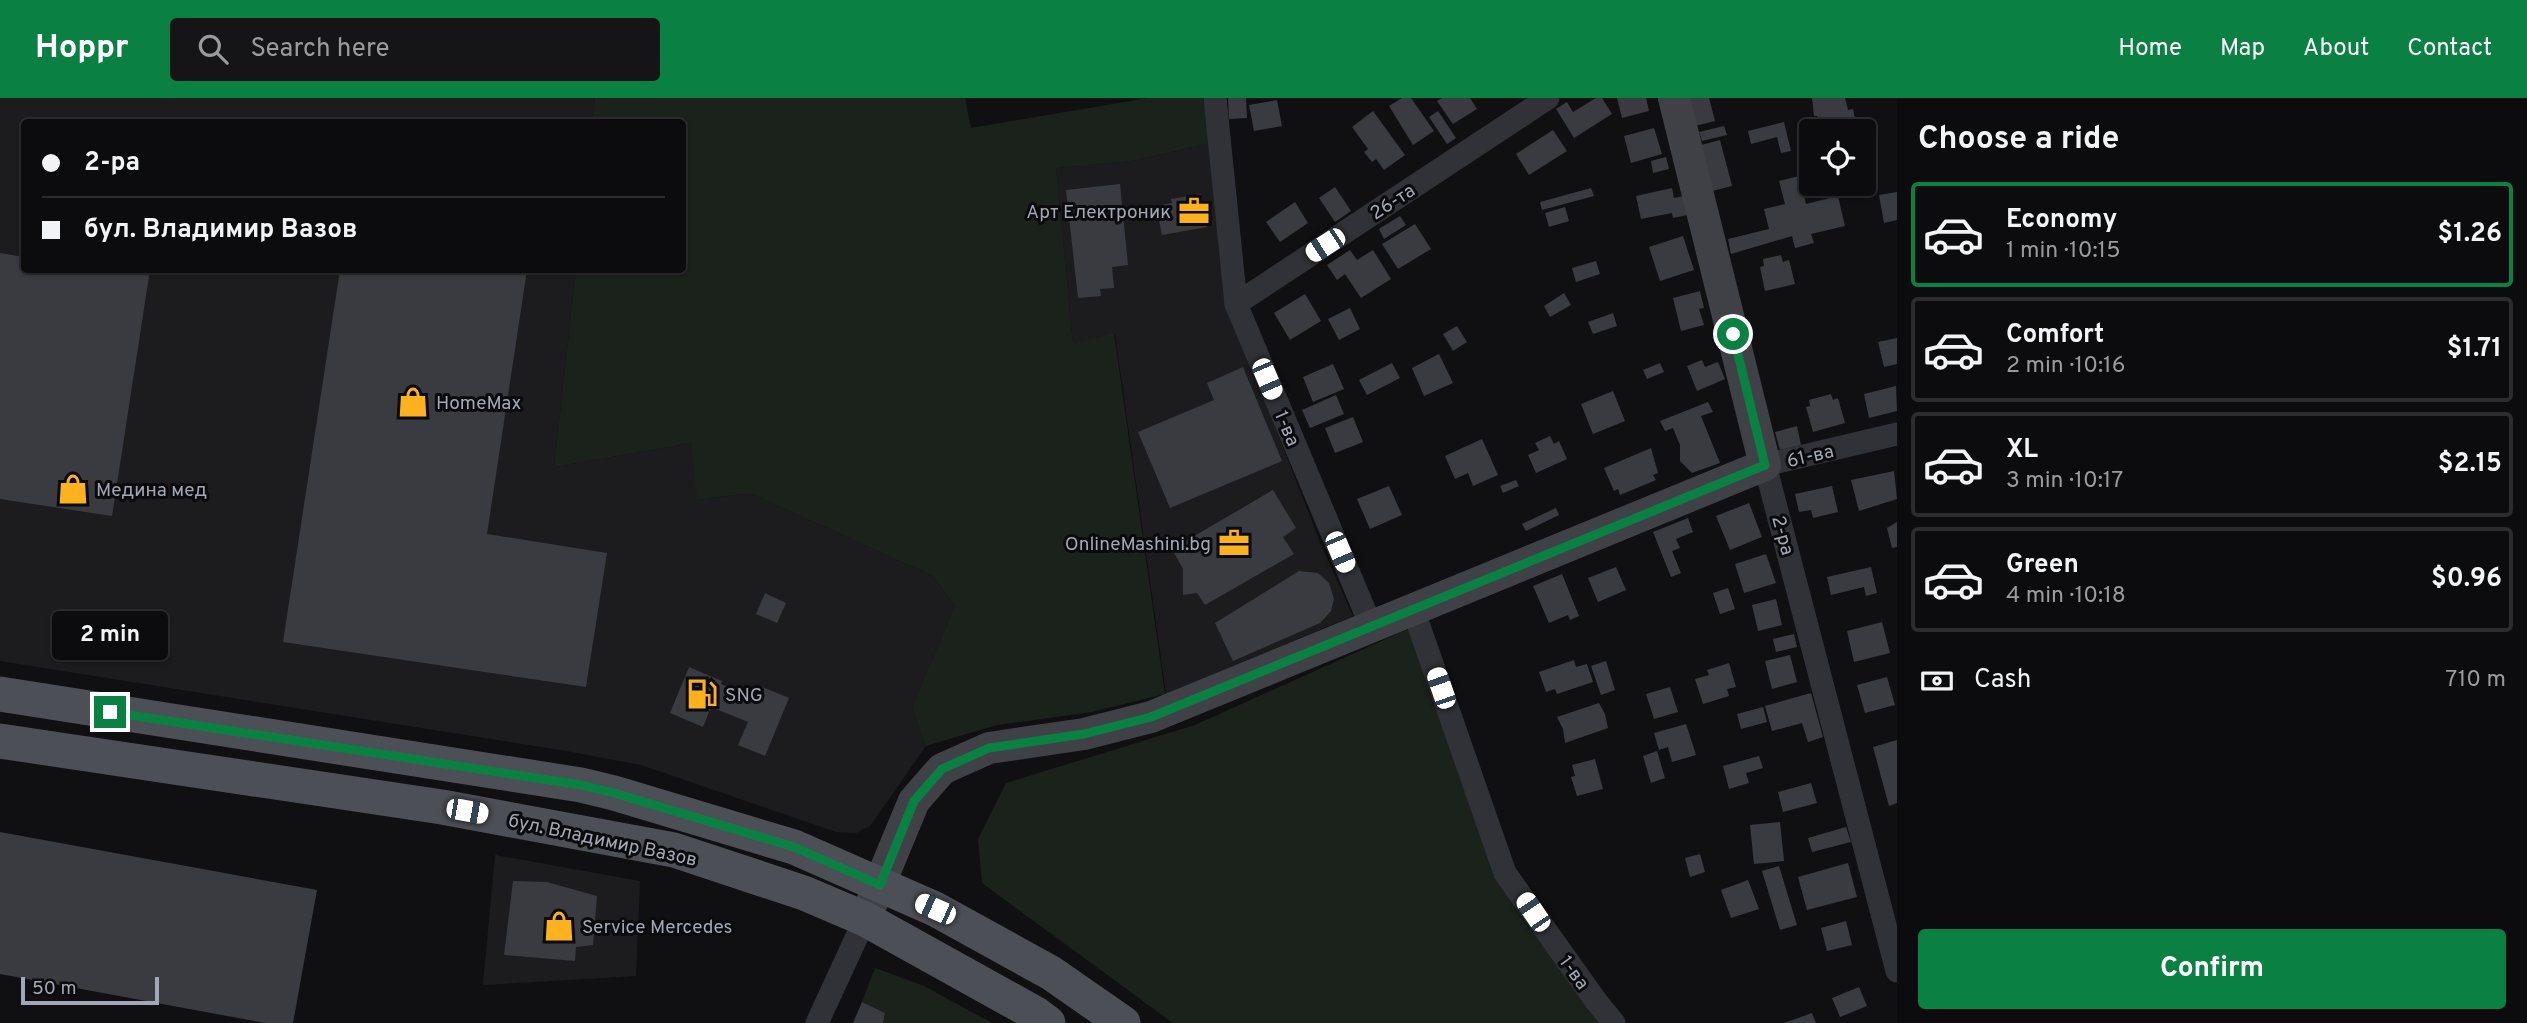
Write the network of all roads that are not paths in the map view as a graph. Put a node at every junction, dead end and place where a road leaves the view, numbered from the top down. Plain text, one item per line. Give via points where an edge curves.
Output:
1 (1214, 98) edge
2 (1548, 98) edge
3 (1674, 98) edge
4 (1236, 304) junction
5 (1897, 434) edge
6 (1765, 465) junction
7 (1413, 609) junction
8 (1371, 626) junction
9 (0, 694) edge
10 (0, 741) edge
11 (880, 885) junction
12 (865, 919) junction
13 (1897, 971) edge
14 (817, 1023) edge
15 (1048, 1023) edge
16 (1123, 1023) edge
17 (1614, 1023) edge

1 - 4 street, 1-ва
2 - 4 street, 26-та
3 - 6 street, 2-ра
4 - 8 street, 1-ва
5 - 6 street, 61-ва
6 - 7 street, 61-ва
6 - 13 street, 2-ра
7 - 8 street, 61-ва
7 - 17 street, 1-ва via 1505,873
8 - 11 street, 61-ва via 1151,717 1084,734 989,748 942,769 914,801
9 - 11 main road, бул. Владимир Вазов via 581,785 794,847
10 - 12 main road, бул. Владимир Вазов via 442,807 629,840 733,868
11 - 12 street, 61-ва
11 - 16 main road, бул. Владимир Вазов via 935,909 1051,973
12 - 14 street
12 - 15 main road, бул. Владимир Вазов

